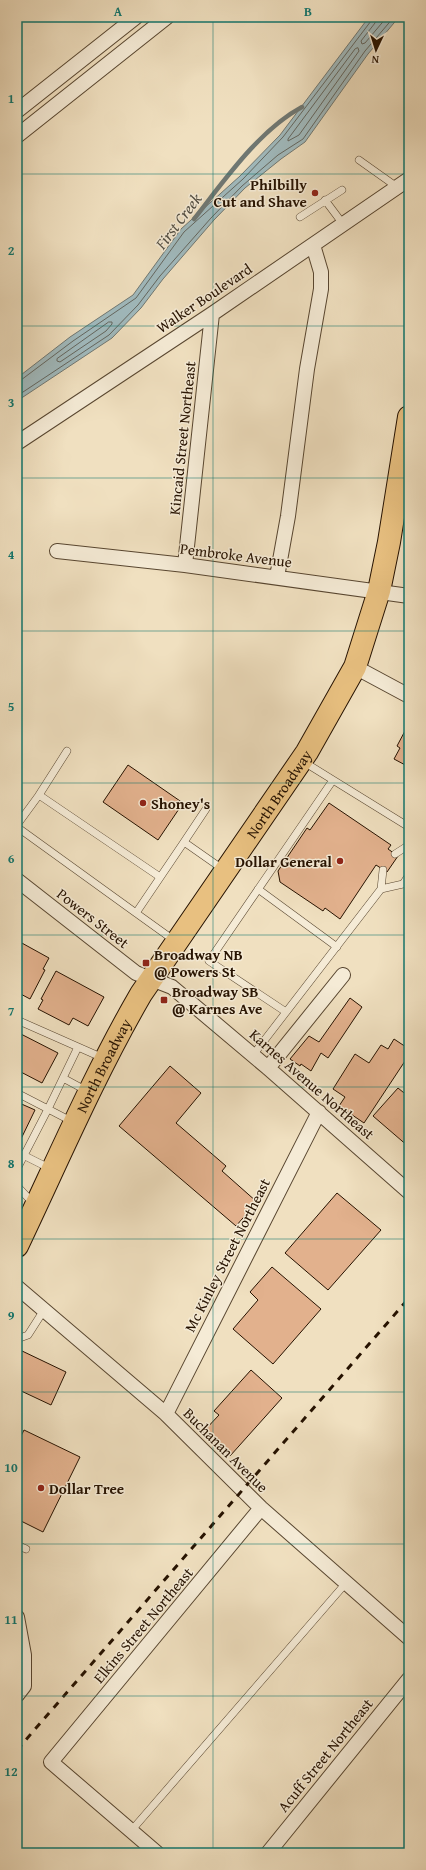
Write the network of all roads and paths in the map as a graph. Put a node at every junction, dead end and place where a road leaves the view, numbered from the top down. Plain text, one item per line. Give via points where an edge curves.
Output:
1 (136, 17) edge
2 (167, 17) edge
3 (17, 111) edge
4 (17, 136) edge
5 (359, 160) dead end
6 (409, 179) edge
7 (397, 187) junction
8 (342, 190) dead end
9 (325, 200) junction
10 (300, 217) dead end
11 (343, 224) junction
12 (313, 245) junction
13 (212, 314) junction
14 (409, 417) edge
15 (17, 443) edge
16 (57, 550) dead end
17 (185, 565) junction
18 (277, 577) junction
19 (379, 591) junction
20 (409, 596) edge
21 (355, 666) junction
22 (409, 696) edge
23 (67, 751) dead end
24 (301, 761) junction
25 (333, 780) junction
26 (39, 795) junction
27 (206, 809) dead end
28 (17, 826) edge
29 (409, 827) edge
30 (184, 842) junction
31 (409, 845) edge
32 (395, 854) dead end
33 (383, 870) dead end
34 (225, 871) junction
35 (409, 875) edge
36 (160, 877) junction
37 (17, 880) edge
38 (258, 889) junction
39 (381, 889) junction
40 (136, 913) junction
41 (177, 943) junction
42 (337, 947) junction
43 (343, 975) dead end
44 (152, 978) junction
45 (286, 1012) junction
46 (17, 1020) edge
47 (78, 1047) junction
48 (253, 1055) junction
49 (107, 1060) junction
50 (268, 1068) junction
51 (63, 1078) junction
52 (17, 1093) edge
53 (90, 1093) junction
54 (48, 1109) junction
55 (319, 1112) junction
56 (76, 1123) junction
57 (17, 1152) edge
58 (24, 1156) junction
59 (17, 1169) edge
60 (53, 1170) junction
61 (17, 1186) edge
62 (409, 1192) edge
63 (36, 1206) junction
64 (17, 1246) edge
65 (17, 1287) edge
66 (44, 1310) junction
67 (17, 1339) edge
68 (166, 1414) junction
69 (261, 1508) junction
70 (17, 1545) edge
71 (26, 1550) dead end
72 (346, 1583) junction
73 (17, 1617) edge
74 (409, 1638) edge
75 (409, 1679) edge
76 (17, 1695) edge
77 (132, 1831) junction
78 (157, 1853) edge
79 (268, 1853) edge

1 - 3 street
2 - 4 street
5 - 7 lane
6 - 7 street, Walker Boulevard
7 - 11 street, Walker Boulevard
8 - 9 lane
9 - 10 lane
9 - 11 lane
11 - 12 street, Walker Boulevard
12 - 13 street, Walker Boulevard
12 - 18 street via 321,272 321,289
13 - 15 street, Walker Boulevard
13 - 17 street, Kincaid Street Northeast
14 - 19 main road, North Broadway via 390,542
16 - 17 street, Pembroke Avenue
17 - 18 street, Pembroke Avenue
18 - 19 street, Pembroke Avenue
19 - 20 street, Pembroke Avenue
19 - 21 main road, North Broadway
21 - 22 street
21 - 24 main road, North Broadway
23 - 26 lane
24 - 25 lane
24 - 34 main road, North Broadway
25 - 29 lane
25 - 38 lane
26 - 28 lane
26 - 36 lane
27 - 30 lane
28 - 40 lane
30 - 34 lane
30 - 36 lane
31 - 32 lane
33 - 39 lane
34 - 41 main road, North Broadway
35 - 39 lane via 403,884
36 - 40 lane
37 - 44 street, Powers Street via 136,973
38 - 42 lane
38 - 45 lane via 210,961
39 - 42 lane
40 - 41 lane
41 - 44 main road, North Broadway
42 - 45 lane
43 - 50 street
44 - 48 street, Karnes Avenue Northeast via 172,987
44 - 49 main road, North Broadway
45 - 48 lane
46 - 47 lane
47 - 49 lane
47 - 51 lane
48 - 50 street, Karnes Avenue Northeast
49 - 53 main road, North Broadway
50 - 55 street, Karnes Avenue Northeast
51 - 53 lane
51 - 54 lane
52 - 54 lane
53 - 56 main road, North Broadway
54 - 56 lane
54 - 58 lane
55 - 62 street, Karnes Avenue Northeast
55 - 68 street, Mc Kinley Street Northeast
56 - 60 main road, North Broadway
57 - 58 lane
58 - 59 lane
58 - 60 lane
60 - 63 main road, North Broadway
61 - 63 lane
63 - 64 main road, North Broadway
65 - 66 street, Buchanan Avenue
66 - 67 lane via 28,1335
66 - 68 street, Buchanan Avenue
68 - 69 street, Buchanan Avenue
69 - 72 street, Buchanan Avenue
69 - 77 street, Elkins Street Northeast via 51,1762
70 - 71 lane
72 - 74 street, Buchanan Avenue
72 - 77 lane
73 - 76 street via 24,1655 24,1686
75 - 79 street, Acuff Street Northeast
77 - 78 street

